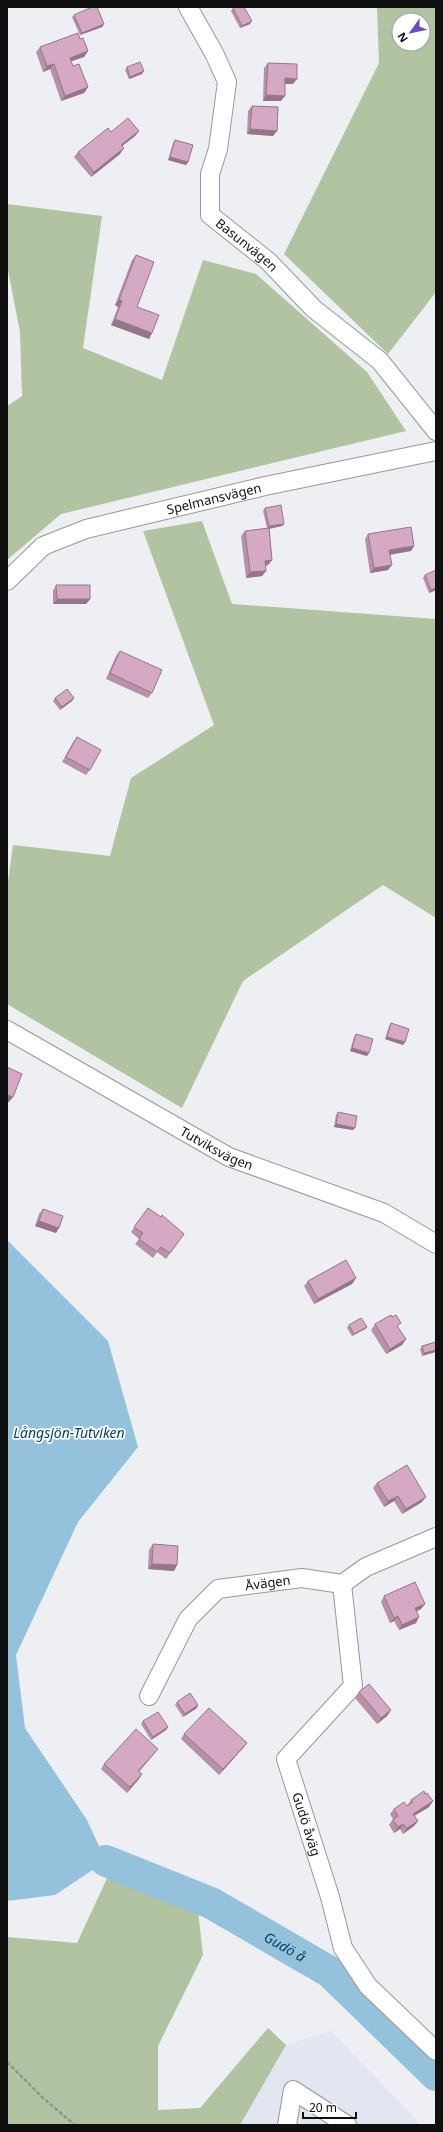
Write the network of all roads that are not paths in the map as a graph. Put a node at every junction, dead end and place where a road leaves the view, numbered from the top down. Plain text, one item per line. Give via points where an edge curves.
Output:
1 (188, 7) edge
2 (436, 431) edge
3 (436, 450) edge
4 (7, 581) edge
5 (7, 1030) edge
6 (436, 1244) edge
7 (436, 1537) edge
8 (342, 1584) junction
9 (149, 1696) dead end
10 (436, 2051) edge
11 (287, 2125) edge
12 (347, 2125) edge

1 - 2 street, Basunvägen via 227,82 218,149 210,174 210,215 268,261 314,309 380,361
3 - 4 street, Spelmansvägen via 265,486 86,529 43,546
5 - 6 street, Tutviksvägen via 228,1157 384,1213
7 - 8 street via 366,1567
8 - 9 street, Åvägen via 302,1578 218,1588 188,1619
8 - 10 street, Gudö åväg via 353,1686 286,1759 330,1897 343,1948 368,1986
11 - 12 street via 293,2090

